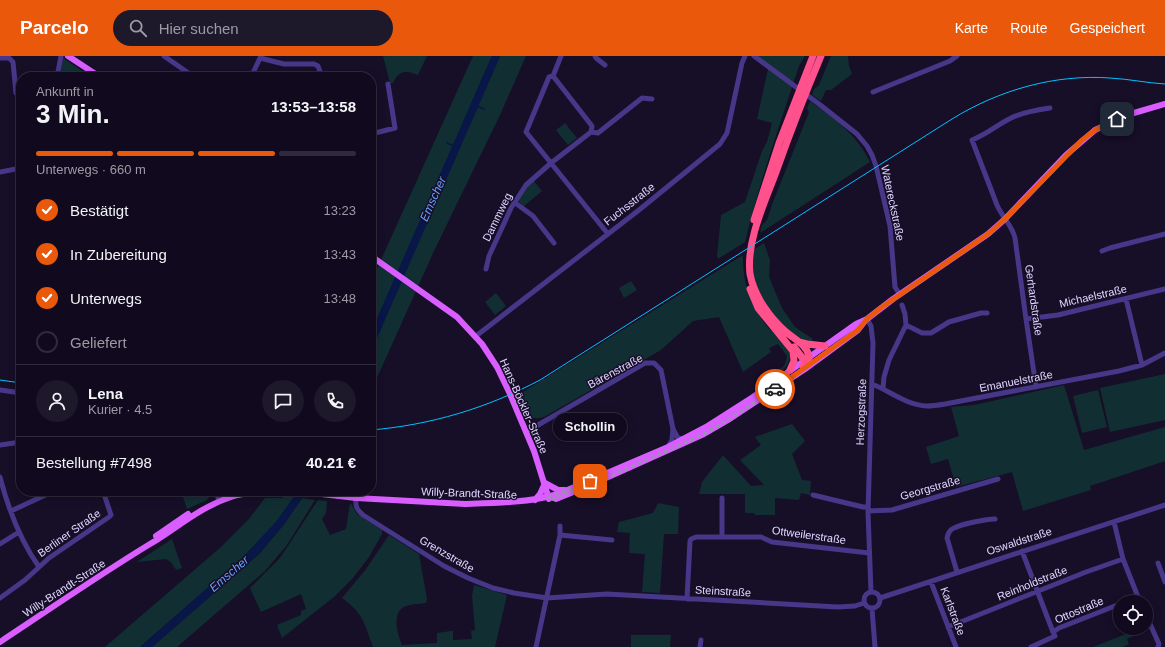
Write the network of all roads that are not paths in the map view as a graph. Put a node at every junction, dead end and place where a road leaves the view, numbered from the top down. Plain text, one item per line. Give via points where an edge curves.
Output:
1 (61, 56) edge
2 (68, 56) edge
3 (164, 56) edge
4 (561, 56) edge
5 (595, 56) edge
6 (745, 56) edge
7 (754, 56) edge
8 (813, 56) edge
9 (821, 56) edge
10 (957, 56) edge
11 (261, 57) edge
12 (0, 58) edge
13 (605, 65) dead end
14 (58, 72) edge
15 (92, 72) edge
16 (187, 72) edge
17 (254, 72) edge
18 (320, 72) edge
19 (553, 76) junction
20 (388, 84) dead end
21 (805, 84) junction
22 (873, 92) dead end
23 (16, 93) dead end
24 (652, 99) dead end
25 (1165, 104) edge
26 (1050, 108) dead end
27 (591, 132) junction
28 (376, 133) edge
29 (551, 163) junction
30 (16, 169) edge
31 (0, 172) edge
32 (514, 202) junction
33 (1005, 219) junction
34 (608, 234) junction
35 (1165, 234) edge
36 (554, 243) dead end
37 (1102, 251) dead end
38 (748, 256) junction
39 (376, 259) edge
40 (486, 269) dead end
41 (1165, 289) edge
42 (751, 292) junction
43 (900, 295) junction
44 (1126, 299) junction
45 (902, 305) dead end
46 (987, 313) dead end
47 (867, 319) junction
48 (1026, 319) junction
49 (906, 325) junction
50 (476, 336) junction
51 (798, 342) junction
52 (825, 346) junction
53 (1165, 353) edge
54 (807, 362) junction
55 (1142, 365) junction
56 (790, 370) junction
57 (872, 384) junction
58 (1036, 387) junction
59 (883, 388) junction
60 (0, 390) edge
61 (16, 392) edge
62 (673, 428) junction
63 (526, 432) junction
64 (684, 439) junction
65 (16, 443) edge
66 (0, 445) edge
67 (668, 447) junction
68 (0, 477) edge
69 (998, 479) dead end
70 (545, 483) junction
71 (1, 489) edge
72 (567, 490) junction
73 (813, 495) dead end
74 (43, 496) edge
75 (105, 496) edge
76 (339, 496) edge
77 (222, 497) edge
78 (356, 498) junction
79 (722, 498) dead end
80 (549, 499) junction
81 (535, 500) junction
82 (462, 504) junction
83 (1165, 505) edge
84 (868, 509) junction
85 (11, 511) junction
86 (995, 519) dead end
87 (1114, 522) junction
88 (560, 526) dead end
89 (19, 532) junction
90 (560, 535) junction
91 (722, 537) junction
92 (612, 540) dead end
93 (0, 544) edge
94 (1022, 551) junction
95 (869, 553) junction
96 (1123, 559) junction
97 (1158, 564) dead end
98 (39, 567) junction
99 (957, 572) junction
100 (931, 582) junction
101 (1165, 582) edge
102 (1038, 591) junction
103 (871, 592) junction
104 (581, 595) joint
105 (1137, 595) edge
106 (0, 598) edge
107 (547, 598) junction
108 (880, 598) junction
109 (687, 599) junction
110 (864, 603) junction
111 (1113, 607) edge
112 (872, 609) junction
113 (948, 627) junction
114 (1153, 631) edge
115 (1054, 632) junction
116 (701, 640) dead end
117 (0, 642) edge
118 (536, 647) edge
119 (700, 647) edge
120 (876, 647) edge
121 (956, 647) edge
122 (1031, 647) edge
123 (1158, 647) edge

1 - 14 street
2 - 15 main road
3 - 16 street
4 - 19 street
5 - 13 street
6 - 34 street, Fuchsstraße via 727,133 720,144
7 - 43 street, Watereckstraße via 857,134 872,155 890,226 895,287
8 - 21 highway
9 - 21 highway
10 - 22 street
11 - 17 street
11 - 18 street via 284,64 314,64
12 - 23 street via 9,58 13,62
19 - 27 street via 592,126
19 - 29 street via 549,77 526,132
20 - 28 street via 395,128
21 - 38 highway via 752,236
24 - 27 street, Dammweg via 642,98 598,133
25 - 33 main road via 1127,115 1095,130 1066,155
26 - 33 street, Gerhardstraße via 1019,114 972,140
27 - 29 street, Dammweg
29 - 32 street, Dammweg via 526,184
29 - 34 street
30 - 31 street
32 - 36 street via 533,216
32 - 40 street, Dammweg
33 - 43 main road via 988,234
33 - 48 street, Gerhardstraße via 1013,229 1015,238
34 - 50 street, Fuchsstraße
35 - 37 street
38 - 42 highway via 746,275
38 - 51 highway via 752,283 761,301 778,324
39 - 50 main road, Hans-Böckler-Straße via 457,317
41 - 44 street, Michaelstraße
42 - 54 highway via 761,308
42 - 56 highway via 758,308 793,351 794,361
43 - 47 main road
44 - 48 street, Michaelstraße via 1058,315
44 - 55 street
45 - 49 street
46 - 49 street via 949,322 931,333 922,333
47 - 52 main road
47 - 54 main road via 858,330
47 - 57 street, Herzogstraße via 871,326 873,343
48 - 58 street, Gerhardstraße
49 - 59 street via 889,360
50 - 63 main road, Hans-Böckler-Straße via 497,367
51 - 52 highway
51 - 54 highway via 804,347
52 - 54 main road
53 - 55 street, Emanuelstraße
54 - 56 main road, Willy-Brandt-Straße
54 - 80 main road, Willy-Brandt-Straße via 737,411 732,418 704,434 586,487
55 - 58 street, Emanuelstraße
56 - 64 main road, Willy-Brandt-Straße via 716,422
57 - 59 street, Emanuelstraße
57 - 84 street, Herzogstraße
58 - 59 street, Emanuelstraße via 927,406 907,401
60 - 61 street
62 - 63 street, Bärenstraße via 661,370 654,363 645,363
62 - 64 street via 678,438
62 - 67 street, Bärenstraße via 672,440
63 - 70 main road, Hans-Böckler-Straße
64 - 67 main road, Willy-Brandt-Straße
65 - 66 street
67 - 72 main road, Willy-Brandt-Straße
68 - 71 street
69 - 84 street, Georgstraße via 892,510
70 - 72 main road via 558,490
70 - 80 main road, Hans-Böckler-Straße
70 - 81 main road
71 - 85 street
72 - 80 main road, Willy-Brandt-Straße
73 - 84 street
74 - 85 street
75 - 98 street, Berliner Straße via 111,515
76 - 78 main road, Willy-Brandt-Straße
77 - 117 main road, Willy-Brandt-Straße
78 - 82 main road, Willy-Brandt-Straße
78 - 107 street, Grenzstraße via 356,507 363,515 444,566 492,588
79 - 91 street
80 - 81 main road, Willy-Brandt-Straße
80 - 82 main road, Willy-Brandt-Straße via 517,506
81 - 82 main road, Willy-Brandt-Straße
83 - 87 street, Oswaldstraße
84 - 95 street, Herzogstraße
85 - 89 street
86 - 99 street via 953,528 949,533 947,538
87 - 94 street, Oswaldstraße
87 - 96 street
88 - 90 street
89 - 93 street
89 - 98 street
90 - 92 street
90 - 107 street
91 - 95 street, Ottweilerstraße via 761,537 772,542
91 - 109 street, Ottweilerstraße via 691,539
94 - 99 street, Oswaldstraße
94 - 102 street
95 - 103 street, Herzogstraße
96 - 102 street, Reinholdstraße
96 - 105 street
97 - 101 street
98 - 106 street, Berliner Straße
99 - 100 street, Oswaldstraße
100 - 108 street, Oswaldstraße
100 - 113 street, Karlstraße
102 - 113 street, Reinholdstraße
102 - 115 street
103 - 108 street
103 - 110 street via 864,596
104 - 107 street, Grenzstraße
104 - 109 street, Steinstraße
107 - 118 street
108 - 112 street via 879,605
109 - 110 street, Steinstraße via 838,607
110 - 112 street
111 - 115 street, Ottostraße
112 - 120 street
113 - 121 street, Karlstraße
114 - 123 street
115 - 122 street, Ottostraße via 1055,636
116 - 119 street

